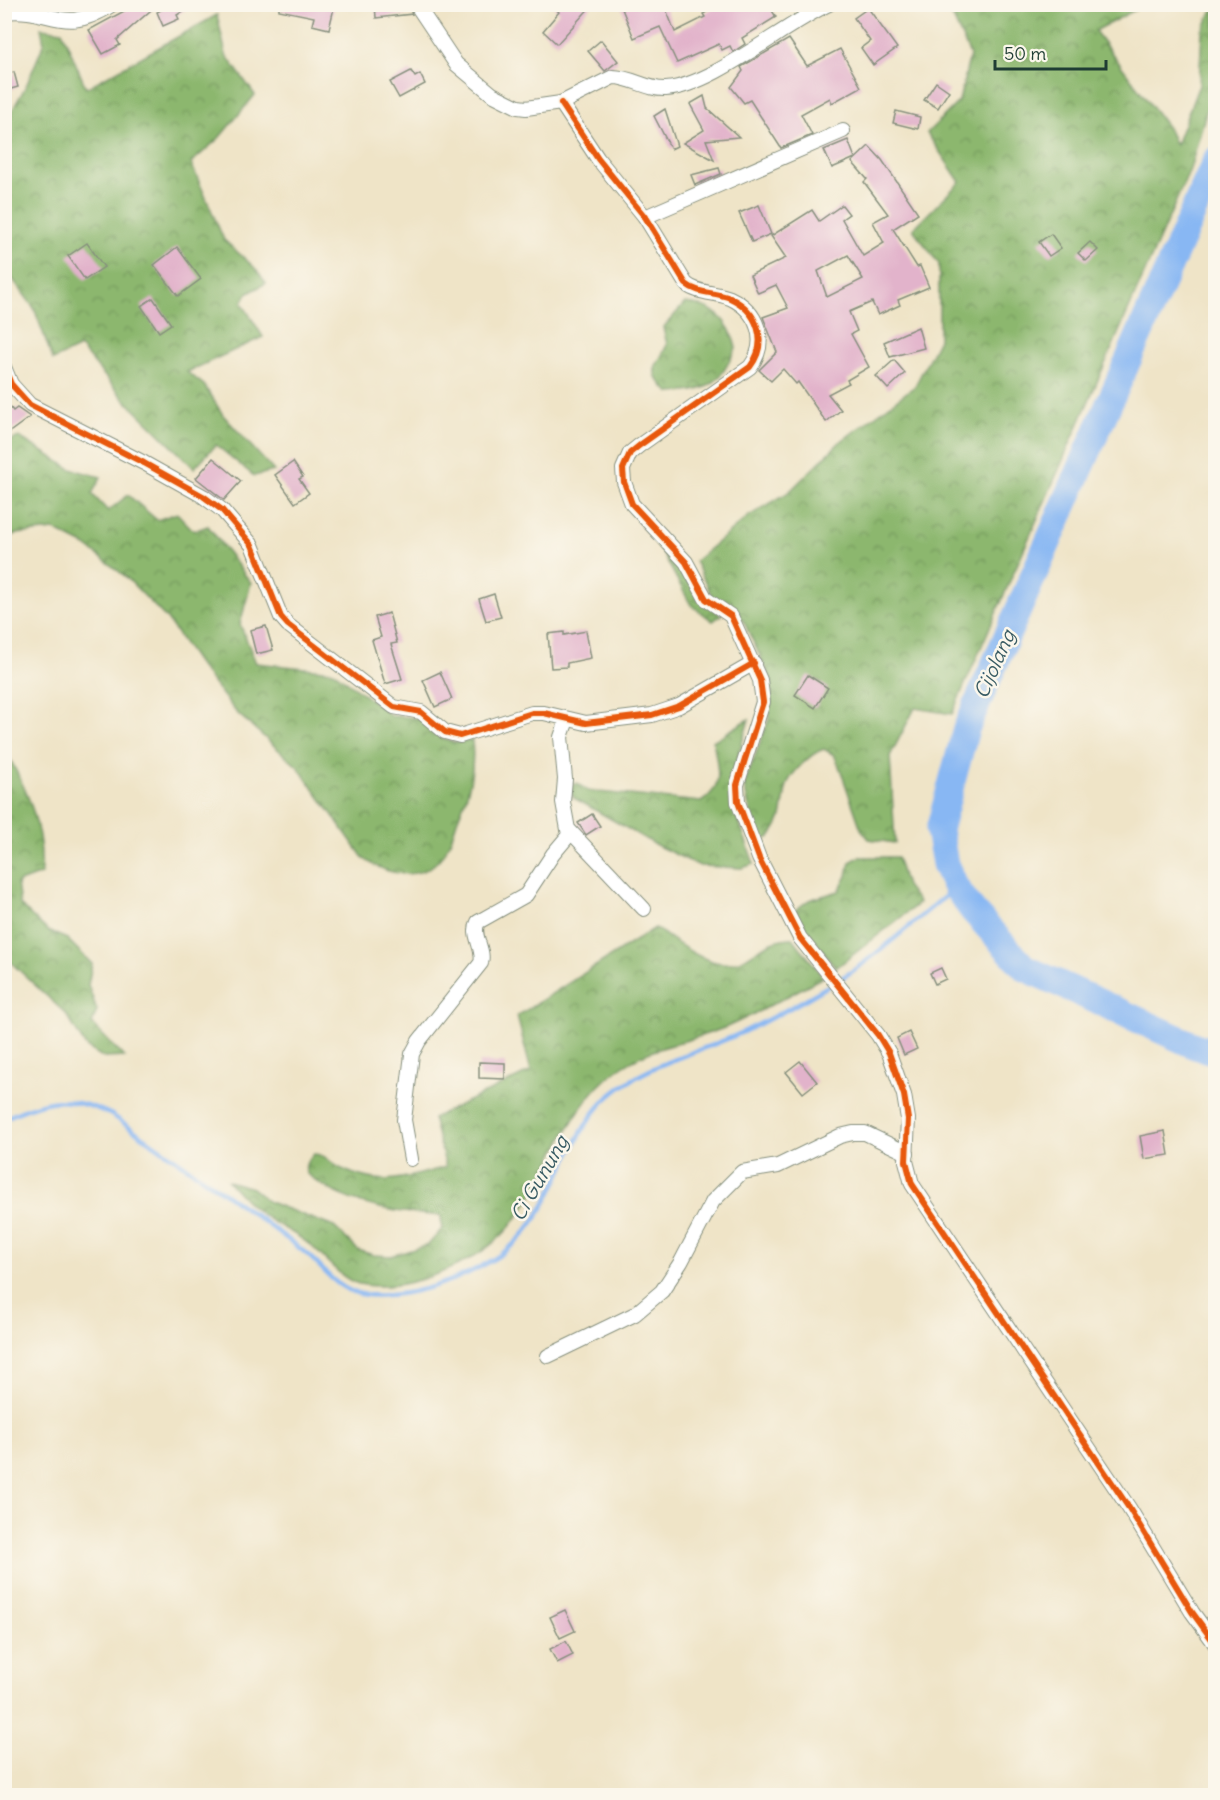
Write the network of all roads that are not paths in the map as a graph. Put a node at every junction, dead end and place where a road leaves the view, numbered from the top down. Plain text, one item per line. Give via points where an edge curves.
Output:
1 (113, 4) edge
2 (416, 4) edge
3 (829, 4) edge
4 (804, 10) edge
5 (4, 12) edge
6 (561, 103) junction
7 (843, 131) dead end
8 (645, 217) junction
9 (4, 367) edge
10 (753, 663) junction
11 (567, 720) junction
12 (570, 831) junction
13 (644, 909) dead end
14 (907, 1153) junction
15 (411, 1159) dead end
16 (548, 1356) dead end
17 (1215, 1644) edge

1 - 5 street via 90,18 70,22 24,11
2 - 6 street via 456,64 492,94 526,108
3 - 4 street
4 - 6 street via 688,86 652,88 613,77
6 - 8 street via 598,159
7 - 8 street
8 - 10 street via 686,284 738,303 762,340 757,358 743,375 640,445 623,469 632,504 686,561 706,600 731,616
9 - 11 street via 11,384 30,405 144,463 222,510 252,544 284,622 394,707 422,712 445,732 460,736 532,713
10 - 11 street via 664,712 586,723
10 - 14 street via 764,697 739,776 738,802 759,858 800,938 878,1035 898,1074 908,1119
11 - 12 street via 561,737 563,802
12 - 13 street
12 - 15 street via 526,895 478,922 475,931 481,963 415,1048 404,1120
14 - 16 street via 865,1133 853,1133 778,1166 742,1172 713,1200 662,1291 626,1319
14 - 17 street via 912,1184

